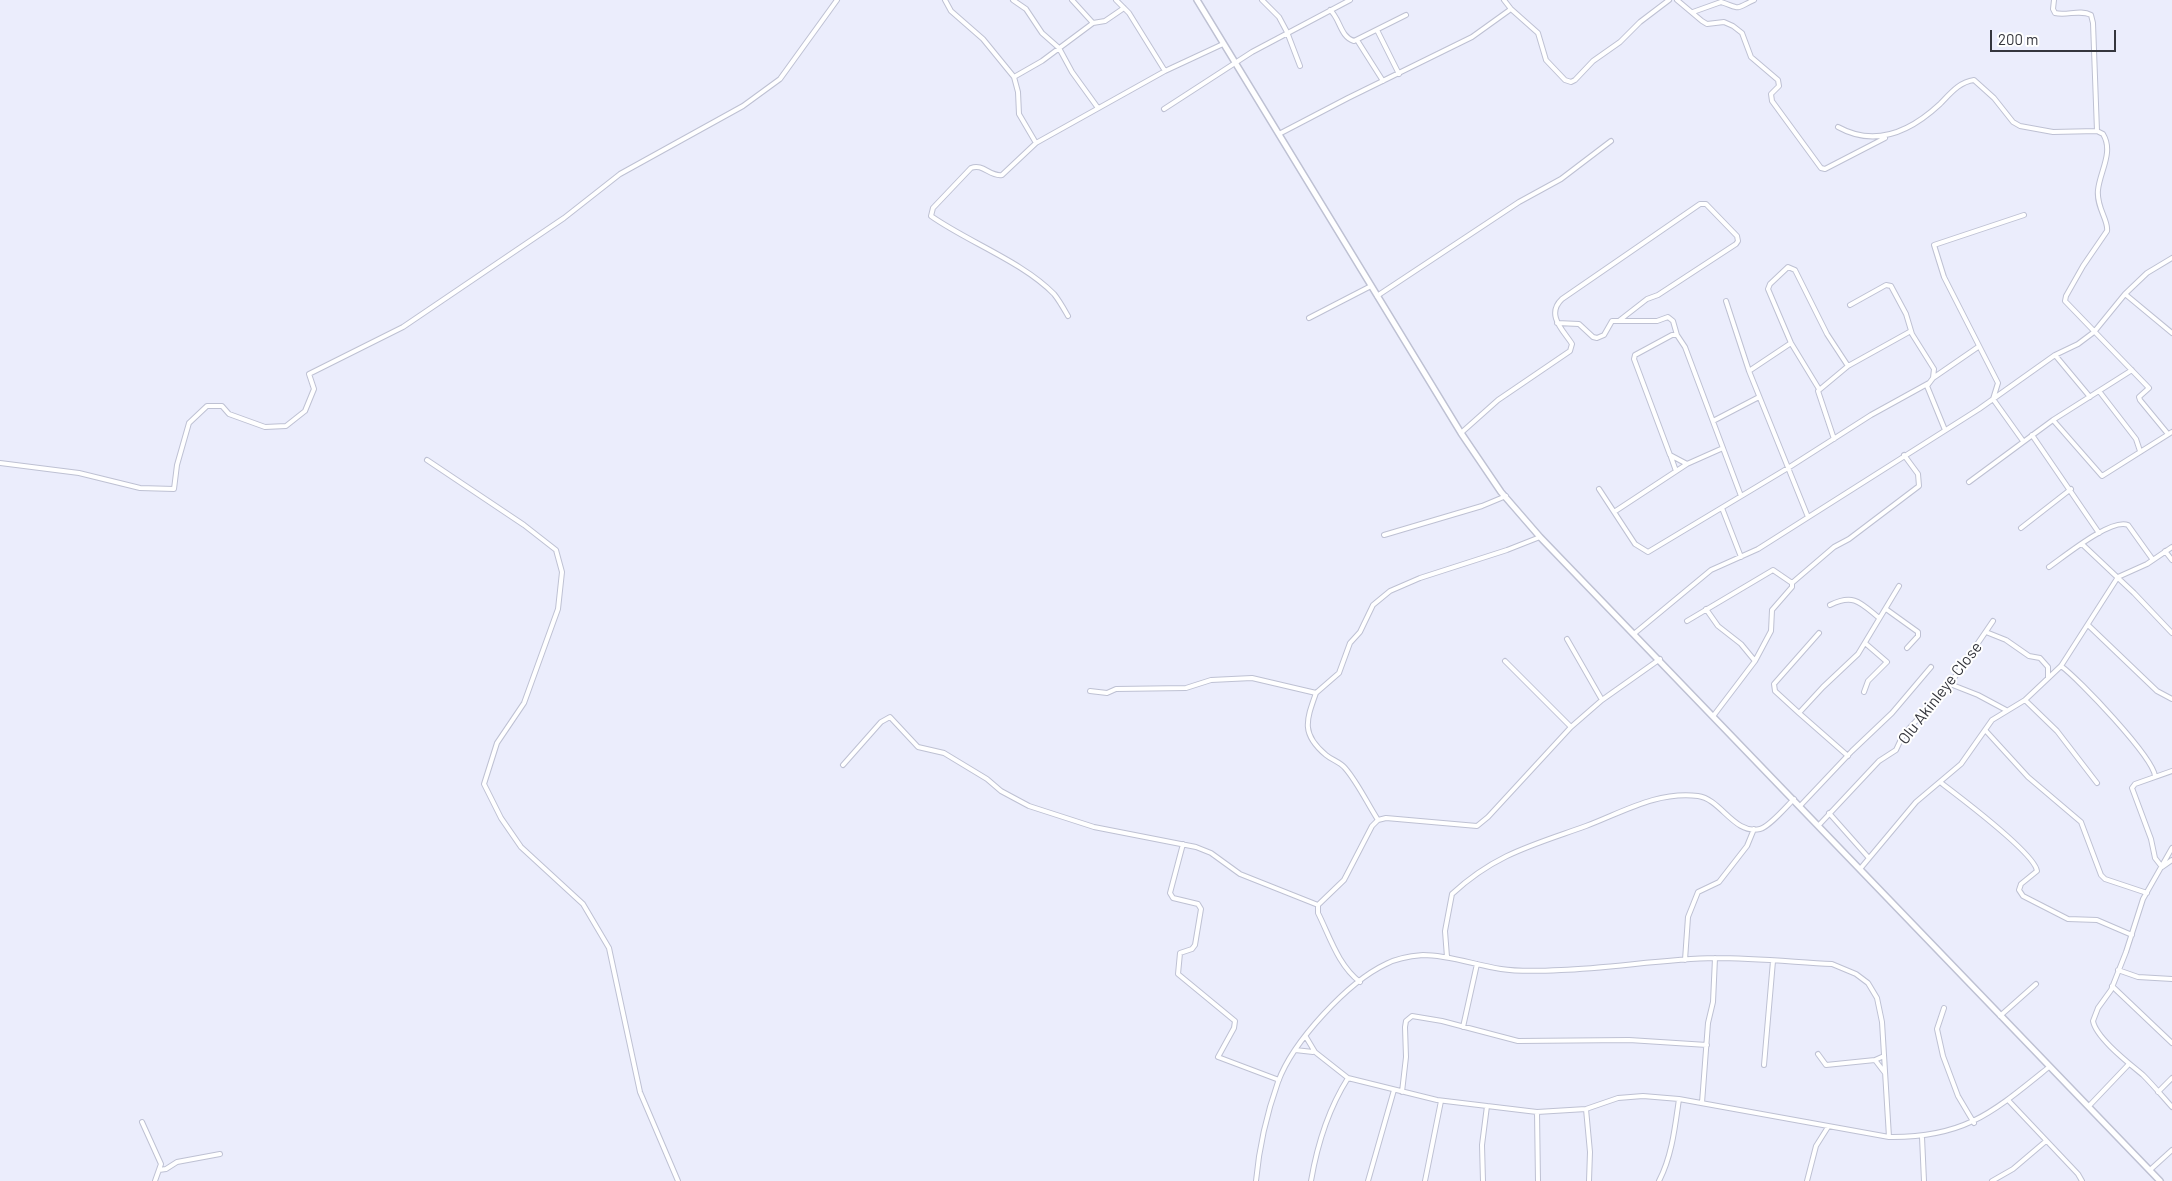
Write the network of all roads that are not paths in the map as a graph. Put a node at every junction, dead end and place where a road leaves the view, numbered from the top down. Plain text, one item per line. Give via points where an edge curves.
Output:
1 (836, 0) edge
2 (945, 0) edge
3 (1013, 0) edge
4 (1072, 0) edge
5 (1116, 0) edge
6 (1197, 0) edge
7 (1262, 0) edge
8 (1350, 0) edge
9 (1504, 0) edge
10 (1669, 0) edge
11 (1677, 0) edge
12 (1754, 0) edge
13 (2054, 0) edge
14 (1124, 8) junction
15 (1511, 9) junction
16 (1330, 10) junction
17 (1693, 12) junction
18 (1406, 16) dead end
19 (1093, 23) junction
20 (1377, 30) junction
21 (1287, 32) junction
22 (1357, 40) junction
23 (1223, 44) junction
24 (1060, 48) junction
25 (1236, 64) junction
26 (1300, 66) dead end
27 (1165, 71) junction
28 (1399, 74) junction
29 (1014, 77) junction
30 (1383, 81) junction
31 (1098, 108) junction
32 (1164, 110) dead end
33 (1838, 127) dead end
34 (2097, 131) junction
35 (1279, 134) junction
36 (1886, 137) junction
37 (1611, 140) dead end
38 (1036, 143) junction
39 (2024, 215) dead end
40 (2172, 258) edge
41 (1371, 286) junction
42 (2125, 294) junction
43 (1377, 296) junction
44 (1726, 301) dead end
45 (1850, 305) dead end
46 (1068, 316) dead end
47 (1309, 318) dead end
48 (1620, 320) junction
49 (1558, 323) junction
50 (1911, 330) junction
51 (2094, 332) junction
52 (2172, 333) edge
53 (1677, 335) junction
54 (1791, 343) junction
55 (1978, 347) junction
56 (2055, 355) junction
57 (1848, 366) junction
58 (2132, 370) junction
59 (1749, 371) junction
60 (1933, 378) junction
61 (1929, 383) junction
62 (1819, 389) junction
63 (2098, 391) junction
64 (1759, 397) junction
65 (2090, 397) junction
66 (1993, 399) junction
67 (2054, 420) junction
68 (1713, 421) junction
69 (1945, 430) junction
70 (1461, 433) junction
71 (2170, 433) edge
72 (2032, 435) junction
73 (1834, 439) junction
74 (2023, 441) junction
75 (1724, 448) junction
76 (2140, 451) junction
77 (1670, 455) junction
78 (1904, 455) junction
79 (427, 460) dead end
80 (0, 463) edge
81 (1687, 464) junction
82 (1788, 468) junction
83 (1676, 471) junction
84 (1969, 482) dead end
85 (1599, 489) dead end
86 (2071, 489) junction
87 (1506, 496) junction
88 (1741, 496) junction
89 (1722, 508) junction
90 (1614, 512) junction
91 (1808, 516) junction
92 (2021, 528) dead end
93 (2099, 533) junction
94 (1384, 535) dead end
95 (1540, 537) junction
96 (2082, 544) junction
97 (2172, 547) edge
98 (2165, 552) junction
99 (1741, 557) junction
100 (2153, 560) junction
101 (2172, 560) edge
102 (2049, 567) dead end
103 (2118, 577) junction
104 (1792, 583) junction
105 (1899, 586) dead end
106 (1830, 605) dead end
107 (1706, 609) junction
108 (1886, 609) junction
109 (1879, 618) junction
110 (1687, 621) dead end
111 (1993, 621) dead end
112 (2088, 625) junction
113 (1986, 632) junction
114 (1635, 633) junction
115 (1819, 633) dead end
116 (2172, 633) edge
117 (1567, 639) dead end
118 (1865, 643) junction
119 (1908, 648) dead end
120 (1660, 659) junction
121 (1505, 661) dead end
122 (1755, 661) junction
123 (2061, 666) junction
124 (1931, 667) dead end
125 (2048, 678) junction
126 (1950, 684) junction
127 (1090, 691) dead end
128 (1864, 692) dead end
129 (1316, 693) junction
130 (2172, 699) edge
131 (1602, 700) junction
132 (2025, 700) junction
133 (2006, 710) junction
134 (1799, 713) junction
135 (1714, 715) junction
136 (1571, 728) junction
137 (1986, 731) junction
138 (1848, 756) junction
139 (843, 765) dead end
140 (2172, 771) edge
141 (2155, 776) junction
142 (1940, 782) junction
143 (2097, 784) dead end
144 (1794, 799) junction
145 (1800, 806) junction
146 (1829, 813) junction
147 (1378, 820) junction
148 (1820, 825) junction
149 (1754, 830) junction
150 (1183, 844) junction
151 (2172, 848) edge
152 (1868, 857) junction
153 (2172, 860) edge
154 (2162, 867) junction
155 (1860, 869) junction
156 (2147, 893) junction
157 (1318, 905) junction
158 (2132, 935) junction
159 (1447, 957) junction
160 (1715, 958) junction
161 (1685, 960) junction
162 (1773, 961) junction
163 (1477, 964) junction
164 (2118, 970) junction
165 (2172, 979) edge
166 (1360, 982) junction
167 (2036, 984) dead end
168 (2112, 986) junction
169 (1944, 1008) dead end
170 (2000, 1016) junction
171 (1463, 1028) junction
172 (1306, 1037) junction
173 (2172, 1043) edge
174 (1707, 1045) junction
175 (1296, 1050) junction
176 (1315, 1052) junction
177 (1818, 1054) dead end
178 (1884, 1056) junction
179 (1875, 1060) junction
180 (2128, 1064) junction
181 (1764, 1065) dead end
182 (2049, 1067) junction
183 (1885, 1073) junction
184 (1348, 1078) junction
185 (2172, 1078) edge
186 (1279, 1080) junction
187 (1394, 1090) junction
188 (1402, 1092) junction
189 (2158, 1092) junction
190 (1679, 1099) junction
191 (2008, 1100) junction
192 (1442, 1101) junction
193 (1702, 1103) junction
194 (1487, 1106) junction
195 (2089, 1106) junction
196 (2172, 1107) edge
197 (1586, 1109) junction
198 (1537, 1112) junction
199 (142, 1122) dead end
200 (1974, 1123) junction
201 (1828, 1127) junction
202 (1889, 1137) junction
203 (1922, 1137) junction
204 (2046, 1141) junction
205 (2172, 1150) edge
206 (220, 1154) dead end
207 (159, 1170) junction
208 (2150, 1170) junction
209 (155, 1181) edge
210 (678, 1181) edge
211 (1256, 1181) edge
212 (1311, 1181) edge
213 (1368, 1181) edge
214 (1424, 1181) edge
215 (1483, 1181) edge
216 (1538, 1181) edge
217 (1589, 1181) edge
218 (1659, 1181) edge
219 (1807, 1181) edge
220 (1924, 1181) edge
221 (1992, 1181) edge
222 (2082, 1181) edge
223 (2160, 1181) edge

1 - 80 street via 780,79 743,106 620,174 564,218 403,327 309,374 314,390 305,411 286,426 266,427 229,414 222,406 207,406 189,423 174,489 140,488 79,473
2 - 29 street via 951,11 983,39
3 - 24 street via 1026,9 1042,33
4 - 19 street
5 - 14 street
6 - 23 main road
7 - 21 street via 1279,17
8 - 16 street
9 - 15 street
10 - 15 street via 1571,82 1546,60 1538,33
11 - 17 street
12 - 17 street via 1738,8 1721,2
13 - 34 street via 2056,13 2081,12 2090,15 2093,23
14 - 19 street via 1105,22
14 - 27 street
15 - 28 street via 1472,37
16 - 21 street
16 - 22 street via 1349,40
17 - 36 street via 1707,24 1724,22 1742,33 1751,56 1778,80 1779,86 1771,94 1772,101 1821,168 1825,169
18 - 20 street
19 - 24 street
20 - 22 street
20 - 28 street
21 - 25 street
21 - 26 street
22 - 30 street
23 - 25 main road
23 - 27 street
24 - 29 street
24 - 31 street via 1072,72
25 - 32 street
25 - 35 main road
27 - 31 street
28 - 30 street
29 - 38 street via 1019,114
30 - 35 street
31 - 38 street
33 - 36 street via 1847,132
34 - 36 street via 2053,132 2020,126 1974,80 1960,84 1920,122
34 - 51 street via 2103,134 2108,147 2098,201 2108,232 2066,296 2066,301
35 - 41 main road
37 - 43 street via 1561,179 1519,202
38 - 46 street via 1002,175 980,167 971,168 933,208 931,216 1012,262 1054,294
39 - 55 street via 1934,245 1944,277
40 - 42 street
41 - 43 main road
41 - 47 street
42 - 51 street
42 - 52 street
43 - 70 main road
44 - 59 street
45 - 50 street via 1889,285
48 - 49 street via 1612,321 1604,335 1598,338 1579,324
48 - 49 street via 1647,299 1667,290 1736,244 1737,236 1706,204 1700,204 1562,299 1556,307
48 - 53 street via 1639,322 1670,318
49 - 70 street via 1572,344 1568,354 1498,400
50 - 57 street
50 - 60 street via 1932,365
51 - 56 street
51 - 58 street
53 - 68 street
53 - 77 street via 1634,357
54 - 57 street via 1768,289 1788,267 1795,270 1827,334
54 - 59 street
54 - 62 street
55 - 60 street
55 - 66 street via 1998,383
56 - 65 street
56 - 66 street
57 - 62 street
58 - 63 street
58 - 71 street via 2150,388 2139,397 2140,400
59 - 64 street
60 - 61 street
61 - 69 street via 1927,386
61 - 73 street
62 - 73 street via 1817,394
63 - 65 street
63 - 76 street via 2136,439
64 - 68 street
64 - 82 street
65 - 67 street
66 - 69 street
66 - 74 street
67 - 72 street
67 - 76 street via 2102,476
68 - 75 street
69 - 78 street
70 - 87 main road
71 - 76 street
72 - 74 street
72 - 86 street
73 - 82 street
74 - 84 street
75 - 81 street
75 - 88 street
77 - 81 street
77 - 83 street
78 - 91 street
78 - 104 street via 1918,474 1920,481 1915,490 1834,547
79 - 210 street via 556,550 562,572 558,609 524,703 497,743 484,784 501,818 521,847 583,904 609,948 640,1092
81 - 83 street
82 - 88 street
82 - 91 street
83 - 90 street
85 - 90 street
86 - 92 street
86 - 93 street
87 - 94 street
87 - 95 main road
88 - 89 street
89 - 90 street via 1648,552 1635,544
89 - 99 street
91 - 99 street
93 - 96 street
93 - 100 street via 2120,523 2128,525
95 - 114 main road
95 - 129 street via 1390,591 1373,605 1360,632 1350,643 1339,673
96 - 102 street
96 - 103 street
97 - 98 street
98 - 100 street
98 - 101 street
99 - 114 street via 1710,570
100 - 103 street
103 - 112 street
103 - 116 street
104 - 107 street via 1774,570
104 - 122 street via 1772,610 1771,631
105 - 108 street
106 - 109 street via 1851,599 1861,602
107 - 110 street
107 - 122 street via 1718,626 1741,644
108 - 109 street
108 - 119 street via 1918,632
109 - 118 street
111 - 113 street, Olu Akinleye Close
112 - 123 street
112 - 130 street via 2157,691
113 - 125 street via 2006,640 2029,656 2040,658 2048,666
113 - 126 street, Olu Akinleye Close
114 - 120 main road
115 - 134 street via 1774,684 1775,691
117 - 131 street
118 - 128 street via 1886,662 1868,681
118 - 134 street
120 - 131 street
120 - 135 main road
121 - 136 street
122 - 135 street
123 - 125 street
123 - 141 street via 2139,748
124 - 138 street via 1892,713
125 - 132 street
126 - 133 street
126 - 146 street, Olu Akinleye Close via 1903,735 1896,750 1879,761
127 - 129 street via 1107,693 1116,688 1186,688 1212,680 1252,678
129 - 147 street via 1306,719 1308,731 1314,743 1345,768
131 - 136 street
132 - 133 street
132 - 143 street via 2057,731
133 - 137 street via 1992,720
134 - 138 street
135 - 144 main road
136 - 147 street via 1477,826
137 - 142 street via 1961,764
137 - 156 street via 2028,777 2081,822 2100,875
138 - 145 street
139 - 150 street via 880,722 890,717 918,747 944,753 1029,806 1094,827
140 - 141 street
141 - 154 street via 2132,788 2155,858
142 - 152 street via 1916,802
142 - 158 street via 1998,827 2034,863 2036,871 2021,884 2019,890 2023,896 2068,919 2097,920
144 - 145 main road
144 - 149 street via 1766,826
145 - 148 main road
146 - 148 street, Olu Akinleye Close
146 - 152 street
147 - 157 street via 1344,880
148 - 155 main road
149 - 159 street via 1739,824 1704,797 1663,797 1528,845 1491,863 1452,894 1445,931
149 - 161 street via 1719,882 1698,892 1688,917
150 - 157 street via 1211,853 1240,874
150 - 186 street via 1170,894 1173,898 1198,904 1201,909 1195,945 1178,955 1178,974 1235,1021 1218,1057
151 - 154 street
152 - 155 street
153 - 154 street
154 - 156 street
155 - 170 main road
156 - 158 street
157 - 166 street via 1318,912 1338,957 1345,969
158 - 164 street
159 - 163 street
159 - 166 street via 1423,955 1396,960
160 - 161 street
160 - 162 street
160 - 174 street
161 - 163 street via 1560,970 1503,970
162 - 178 street via 1832,964 1849,970 1868,984 1877,998
162 - 181 street
163 - 171 street
164 - 165 street via 2138,977
164 - 168 street
166 - 172 street
167 - 170 street
168 - 173 street
168 - 180 street via 2094,1015 2094,1025
169 - 200 street via 1937,1029 1943,1056 1958,1096
170 - 182 main road
171 - 174 street via 1518,1041 1629,1040
171 - 188 street via 1418,1016 1409,1018 1404,1034 1406,1057
172 - 175 street
172 - 176 street
174 - 193 street
175 - 176 street
175 - 186 street
176 - 184 street
177 - 179 street via 1826,1064
178 - 179 street
178 - 183 street
179 - 183 street
180 - 189 street
180 - 195 street
182 - 191 street
182 - 195 main road
183 - 202 street
184 - 187 street
184 - 212 street via 1326,1125
185 - 189 street
186 - 211 street
187 - 188 street
187 - 213 street
188 - 192 street
189 - 196 street
190 - 193 street
190 - 197 street via 1643,1096 1613,1099
190 - 218 street via 1669,1156
191 - 200 street
191 - 204 street
192 - 194 street
192 - 214 street
193 - 201 street
194 - 198 street
194 - 215 street via 1482,1145
195 - 208 main road
197 - 198 street
197 - 217 street
198 - 216 street
199 - 207 street via 161,1164
200 - 203 street
201 - 202 street
201 - 219 street via 1816,1146
202 - 203 street
203 - 220 street
204 - 221 street via 2013,1169
204 - 222 street
205 - 208 street
206 - 207 street via 177,1162
207 - 209 street
208 - 223 main road

